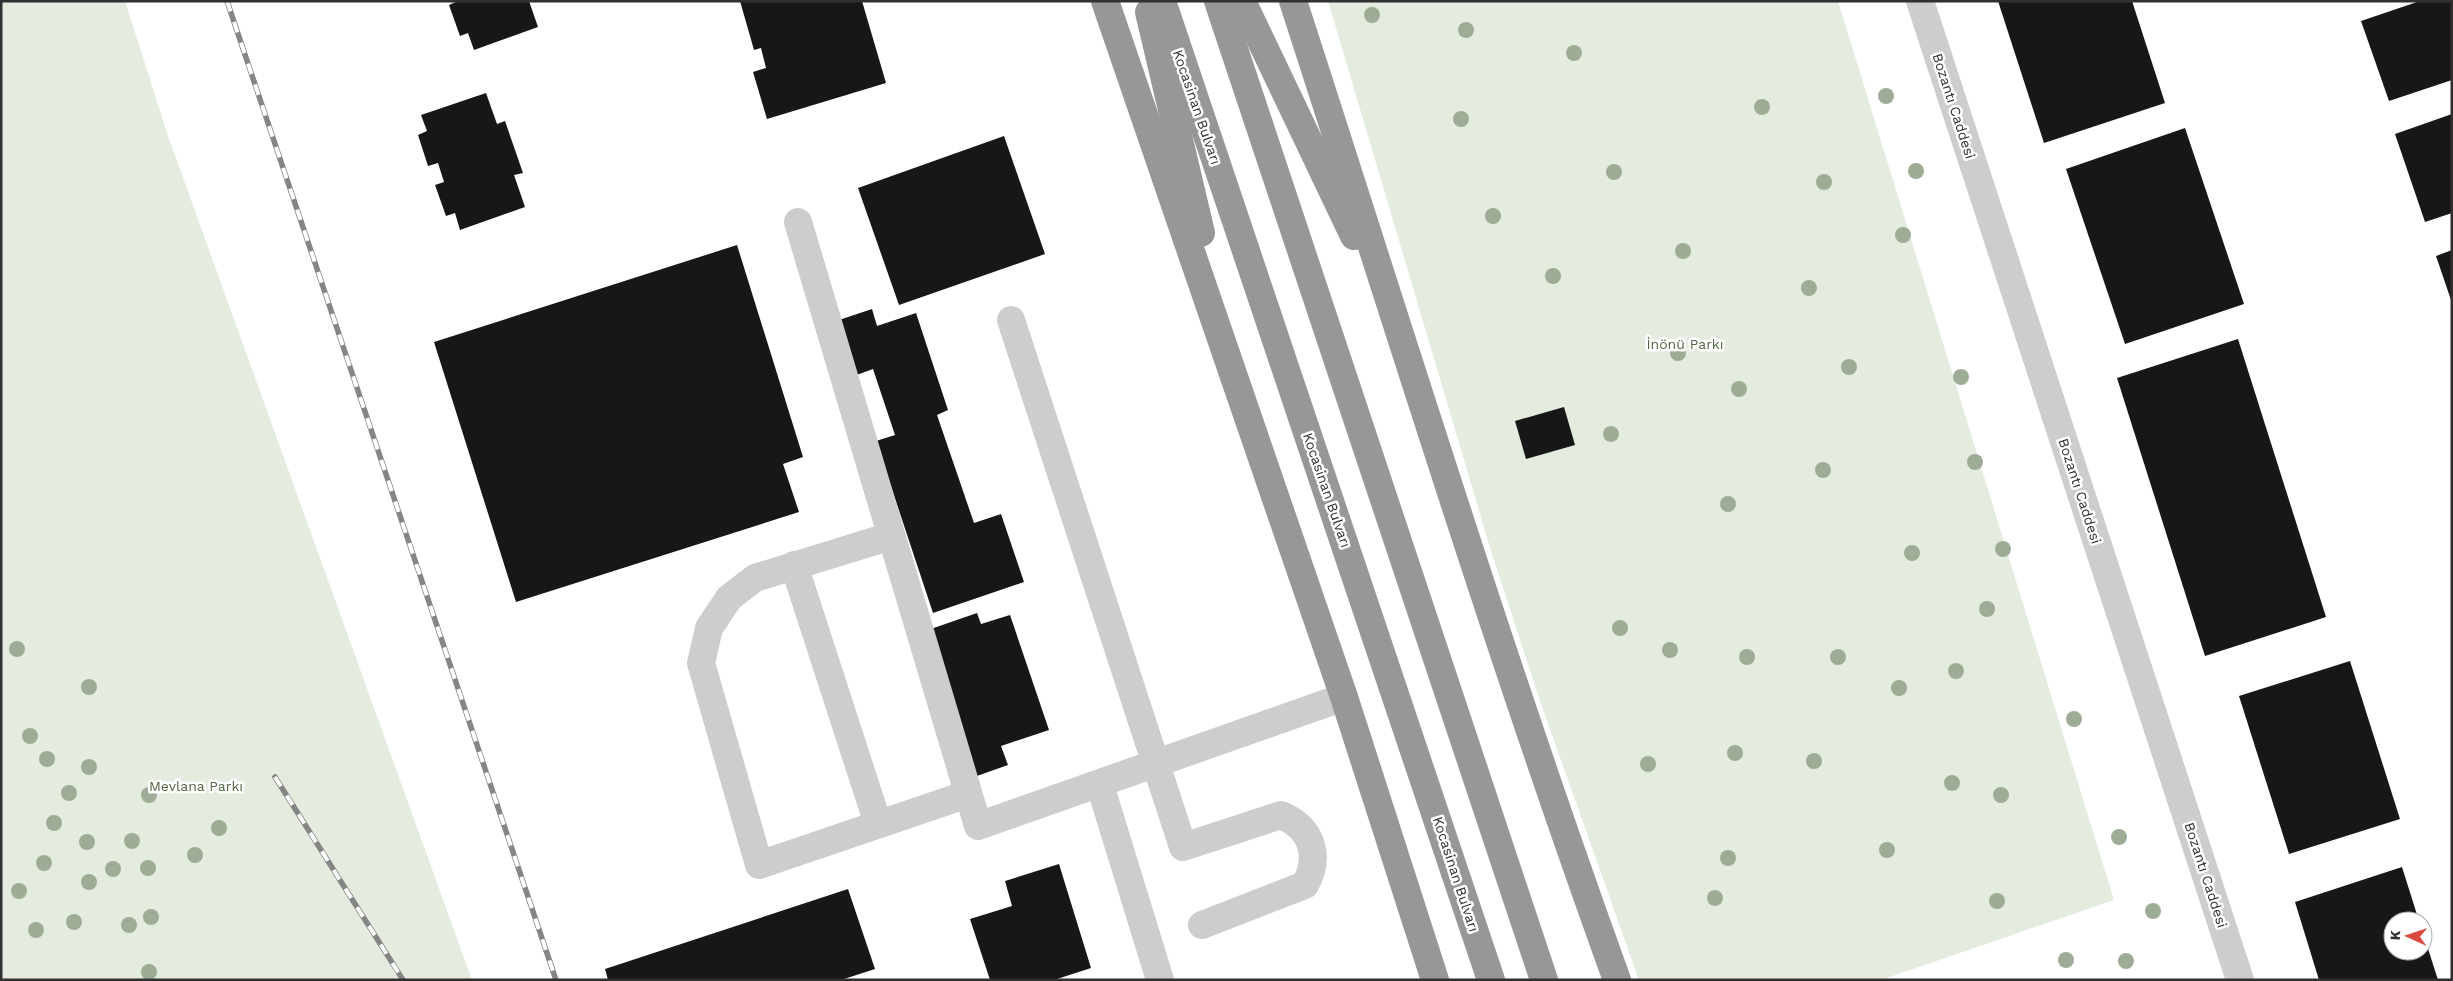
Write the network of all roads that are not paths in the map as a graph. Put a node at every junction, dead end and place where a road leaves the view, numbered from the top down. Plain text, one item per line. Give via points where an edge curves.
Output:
1 (1105, 1) edge
2 (1146, 1) edge
3 (1162, 1) edge
4 (1218, 1) edge
5 (1242, 1) edge
6 (1294, 1) edge
7 (1920, 1) edge
8 (798, 222) dead end
9 (1011, 320) dead end
10 (1401, 335) junction
11 (1238, 388) junction
12 (891, 536) junction
13 (794, 565) junction
14 (1344, 697) junction
15 (1155, 763) junction
16 (1100, 784) junction
17 (968, 794) junction
18 (878, 824) junction
19 (1202, 925) dead end
20 (1160, 980) edge
21 (1434, 980) edge
22 (1491, 980) edge
23 (1544, 980) edge
24 (1617, 980) edge
25 (2240, 980) edge

1 - 11 highway
2 - 11 highway
3 - 22 highway, Kocasinan Bulvarı
4 - 23 highway
5 - 10 highway
6 - 10 highway
7 - 25 street, Bozantı Caddesi
8 - 12 street
9 - 15 street
10 - 24 highway via 1535,745
11 - 14 highway
12 - 13 street
12 - 17 street
13 - 18 street
13 - 18 street via 755,578 730,598 709,628 702,663 759,865
14 - 15 street
14 - 21 highway
15 - 16 street
15 - 19 street via 1183,847 1282,815 1302,827 1313,849 1311,874 1305,885
16 - 17 street via 978,826
16 - 20 street
17 - 18 street

